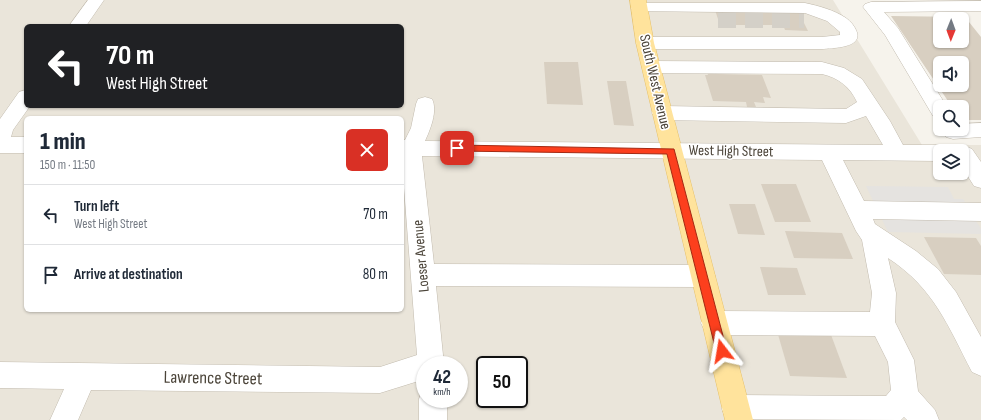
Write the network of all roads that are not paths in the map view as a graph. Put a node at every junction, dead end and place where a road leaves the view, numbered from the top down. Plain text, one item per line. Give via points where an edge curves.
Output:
1 (96, 0) edge
2 (638, 4) edge
3 (981, 6) edge
4 (685, 13) junction
5 (718, 19) tunnel mouth
6 (804, 19) tunnel mouth
7 (835, 19) junction
8 (78, 24) edge
9 (645, 43) junction
10 (694, 43) junction
11 (651, 67) junction
12 (24, 100) edge
13 (933, 100) edge
14 (425, 104) dead end
15 (866, 104) junction
16 (662, 113) junction
17 (981, 130) edge
18 (969, 131) edge
19 (0, 138) edge
20 (0, 145) edge
21 (24, 145) edge
22 (407, 148) edge
23 (671, 151) junction
24 (829, 152) junction
25 (897, 153) junction
26 (933, 153) edge
27 (969, 154) edge
28 (981, 180) edge
29 (857, 210) junction
30 (981, 212) edge
31 (872, 234) junction
32 (423, 275) junction
33 (703, 276) junction
34 (714, 323) junction
35 (882, 324) junction
36 (428, 356) edge
37 (981, 363) edge
38 (416, 369) edge
39 (0, 375) edge
40 (83, 377) junction
41 (898, 403) junction
42 (433, 408) edge
43 (738, 414) edge
44 (64, 420) edge
45 (433, 420) edge
46 (926, 420) edge

1 - 8 street
2 - 4 street
2 - 9 main road, South West Avenue
3 - 13 street via 871,7 892,32
4 - 5 street
4 - 7 street via 805,8 820,11
4 - 10 street
6 - 7 street
7 - 10 street via 848,29 849,38 839,42 822,43
9 - 10 street
9 - 11 main road, South West Avenue
11 - 15 street via 822,68 838,71 858,84
11 - 16 main road, South West Avenue
12 - 19 street
14 - 22 street via 421,128
15 - 16 street via 863,110 846,116
15 - 25 street via 883,126
16 - 23 main road, South West Avenue
17 - 18 street
20 - 21 street
22 - 23 street, West High Street
22 - 32 street, Loeser Avenue
23 - 24 street, West High Street
23 - 33 main road, South West Avenue
24 - 25 street, West High Street
24 - 29 street
25 - 26 street, West High Street
27 - 28 street
29 - 30 street
29 - 31 street via 867,231
31 - 35 street via 884,293
31 - 37 street via 908,258 930,277 947,300
32 - 33 street
32 - 36 street, Loeser Avenue
33 - 34 main road, South West Avenue
34 - 35 street
34 - 43 main road, South West Avenue
35 - 41 street via 901,360 905,395
38 - 40 street, Lawrence Street via 380,380
39 - 40 street, Lawrence Street
40 - 44 street
41 - 43 street
41 - 46 street
42 - 45 street

